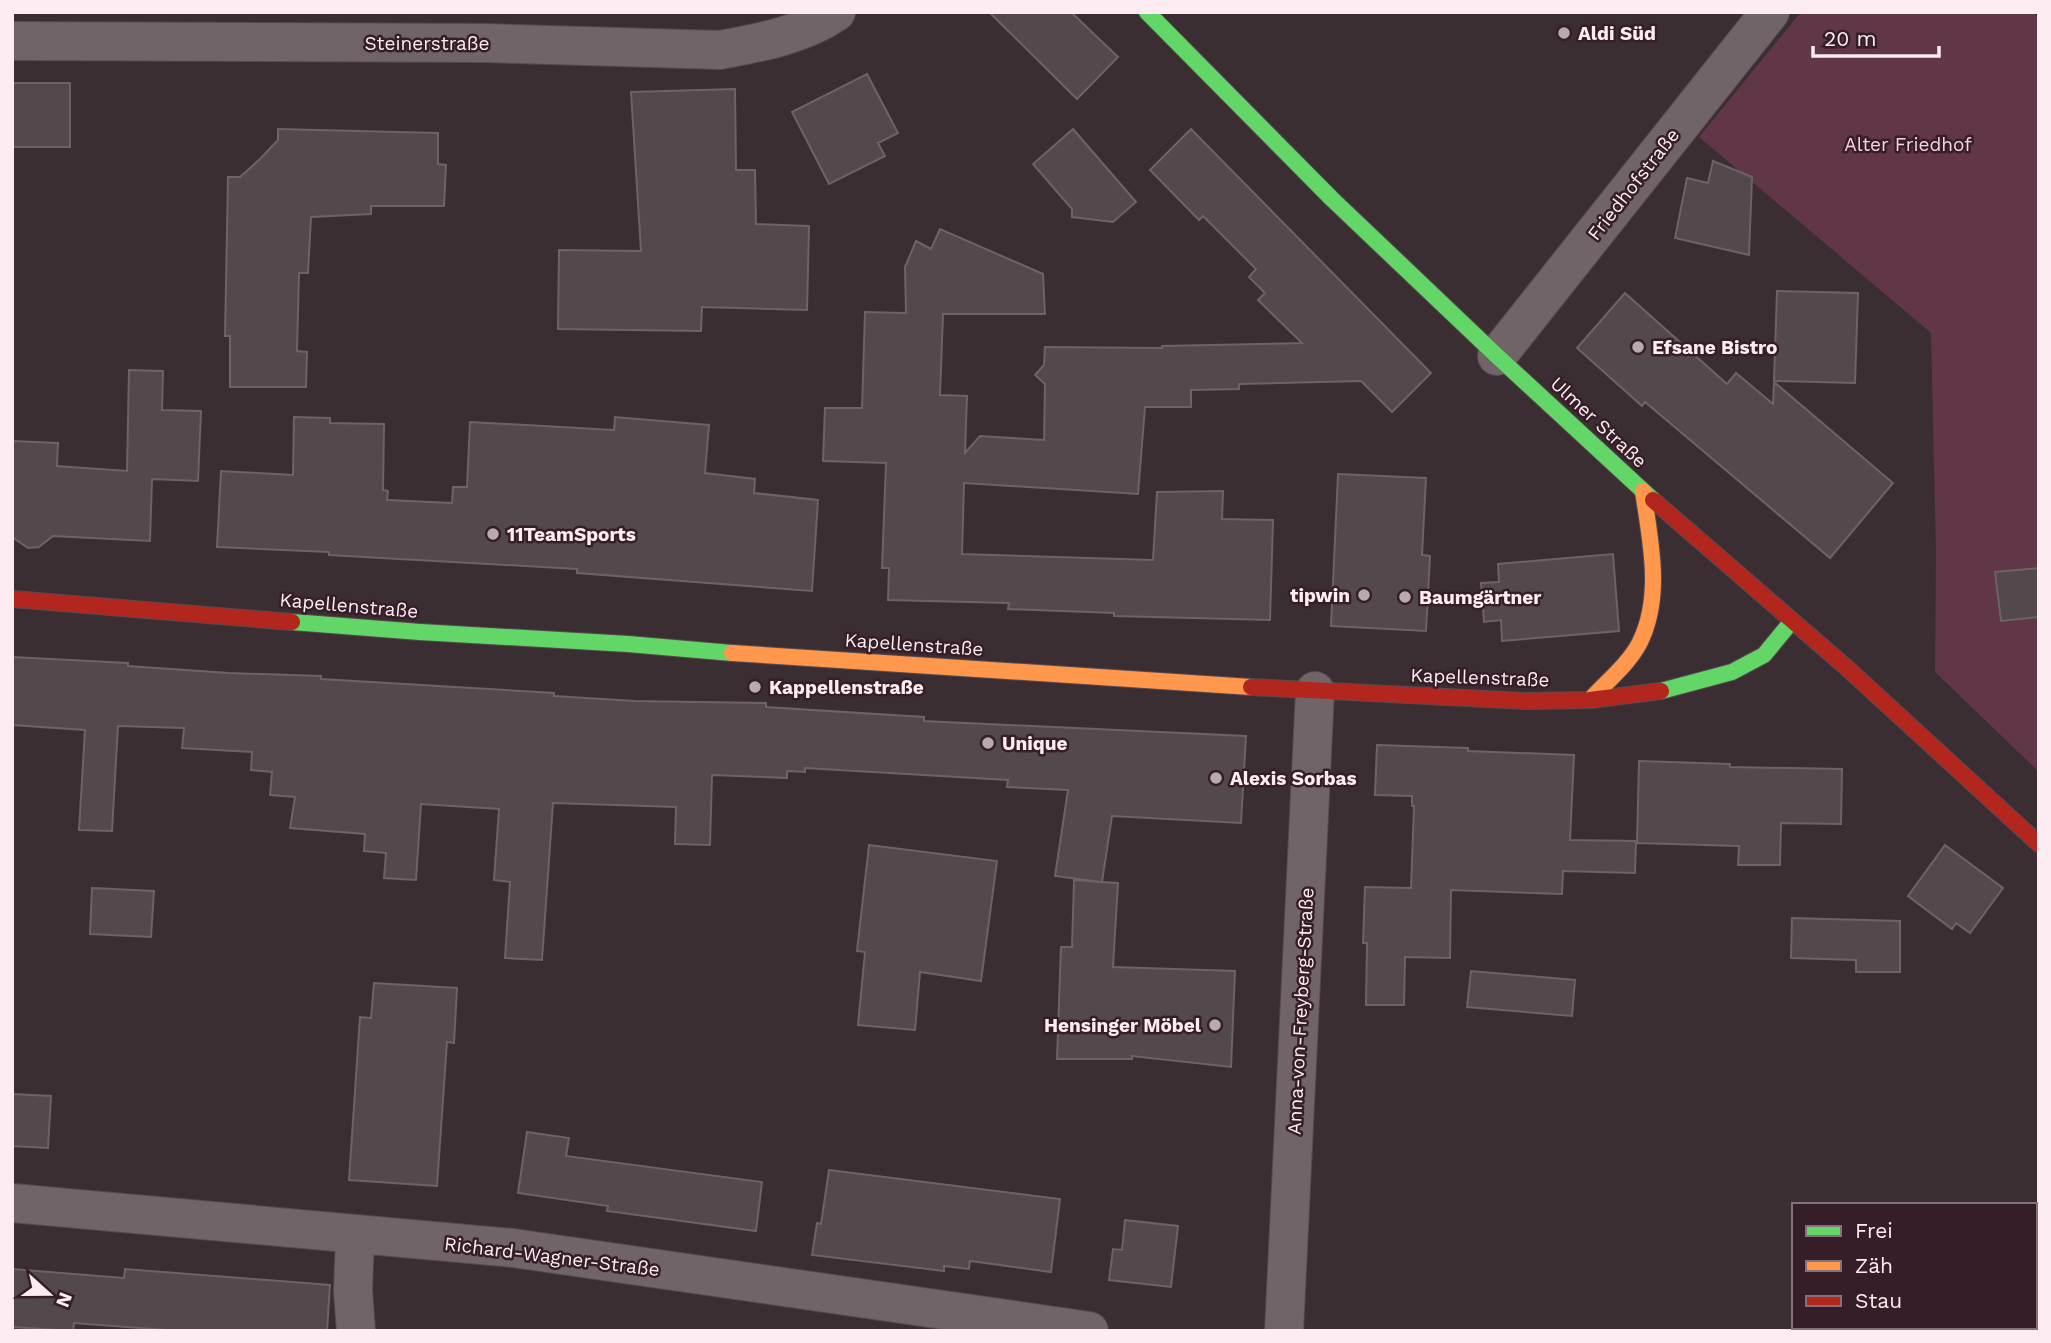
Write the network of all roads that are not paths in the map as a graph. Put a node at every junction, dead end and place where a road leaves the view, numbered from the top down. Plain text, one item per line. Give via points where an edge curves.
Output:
1 (836, 12) edge
2 (1147, 12) edge
3 (1770, 12) edge
4 (12, 41) edge
5 (1497, 356) junction
6 (1643, 491) junction
7 (12, 599) edge
8 (1792, 621) junction
9 (1315, 691) junction
10 (1590, 700) junction
11 (2039, 844) edge
12 (12, 1203) edge
13 (355, 1236) junction
14 (356, 1331) edge
15 (1089, 1331) edge
16 (1284, 1331) edge

1 - 4 street, Steinerstraße via 791,33 720,50 471,43
2 - 5 street, Ulmer Straße via 1332,199
3 - 5 street, Friedhofstraße
5 - 6 street, Ulmer Straße
6 - 8 street, Ulmer Straße
6 - 10 street via 1653,598 1640,643
7 - 9 street, Kapellenstraße via 420,632
8 - 10 street, Kapellenstraße via 1764,654 1732,672 1659,691
8 - 11 street, Ulmer Straße
9 - 10 street, Kapellenstraße
9 - 16 street, Anna-von-Freyberg-Straße
12 - 13 street, Richard-Wagner-Straße
13 - 14 street
13 - 15 street, Richard-Wagner-Straße via 513,1248

